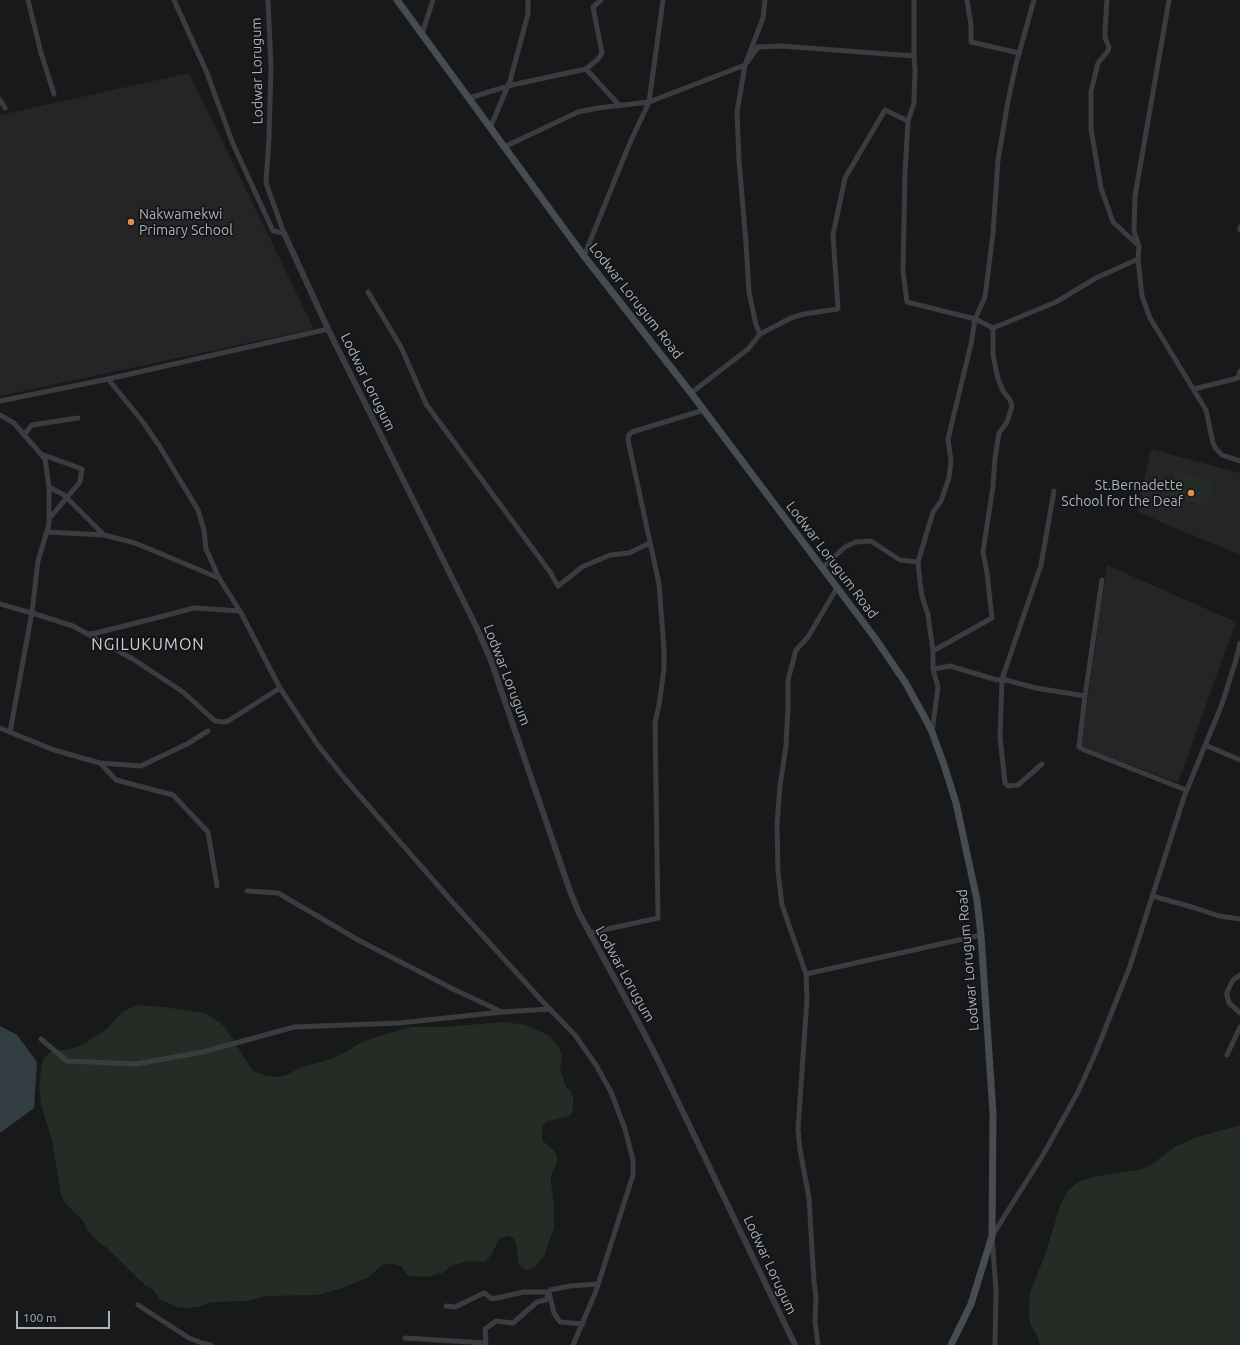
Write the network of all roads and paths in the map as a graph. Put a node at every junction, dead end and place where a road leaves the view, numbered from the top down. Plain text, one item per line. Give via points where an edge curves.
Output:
1 (28, 0) edge
2 (174, 0) edge
3 (268, 0) edge
4 (397, 0) edge
5 (433, 0) edge
6 (528, 0) edge
7 (602, 0) edge
8 (663, 0) edge
9 (765, 0) edge
10 (914, 0) edge
11 (967, 0) edge
12 (1034, 0) edge
13 (1107, 0) edge
14 (1169, 0) edge
15 (422, 34) junction
16 (1019, 53) junction
17 (914, 56) junction
18 (745, 65) junction
19 (586, 68) junction
20 (508, 87) junction
21 (54, 94) dead end
22 (469, 98) junction
23 (0, 100) edge
24 (649, 102) junction
25 (619, 105) junction
26 (5, 108) dead end
27 (908, 121) junction
28 (490, 128) junction
29 (504, 147) junction
30 (1240, 226) edge
31 (1240, 230) edge
32 (284, 233) junction
33 (1139, 246) junction
34 (584, 256) junction
35 (1138, 260) junction
36 (368, 292) dead end
37 (975, 319) junction
38 (993, 328) junction
39 (328, 329) junction
40 (760, 334) junction
41 (1240, 371) edge
42 (108, 379) junction
43 (1194, 389) junction
44 (692, 393) junction
45 (0, 401) edge
46 (704, 410) junction
47 (0, 415) edge
48 (78, 418) dead end
49 (24, 435) junction
50 (40, 454) junction
51 (1240, 461) edge
52 (50, 487) junction
53 (1054, 492) dead end
54 (67, 498) junction
55 (50, 519) junction
56 (47, 532) junction
57 (104, 534) junction
58 (650, 543) junction
59 (918, 562) junction
60 (822, 568) junction
61 (219, 578) junction
62 (1102, 580) dead end
63 (837, 588) junction
64 (0, 604) edge
65 (240, 611) junction
66 (32, 612) junction
67 (87, 634) junction
68 (1240, 643) edge
69 (933, 651) junction
70 (934, 669) junction
71 (1002, 679) junction
72 (280, 688) junction
73 (1085, 696) junction
74 (0, 728) edge
75 (208, 731) dead end
76 (10, 732) junction
77 (932, 732) junction
78 (1206, 745) junction
79 (1240, 760) edge
80 (100, 763) junction
81 (1042, 764) dead end
82 (1186, 790) junction
83 (216, 886) dead end
84 (247, 890) dead end
85 (1152, 896) junction
86 (1240, 919) edge
87 (589, 933) junction
88 (981, 935) junction
89 (806, 974) junction
90 (1240, 975) edge
91 (550, 1008) junction
92 (502, 1012) junction
93 (1240, 1013) edge
94 (1240, 1027) edge
95 (41, 1039) dead end
96 (1227, 1055) dead end
97 (992, 1236) junction
98 (598, 1284) junction
99 (549, 1292) junction
100 (138, 1305) dead end
101 (446, 1306) dead end
102 (583, 1324) junction
103 (405, 1338) dead end
104 (486, 1344) edge
105 (211, 1345) edge
106 (573, 1345) edge
107 (795, 1345) edge
108 (818, 1345) edge
109 (951, 1345) edge
110 (995, 1345) edge

1 - 21 street
2 - 32 street via 207,72 233,144 266,217 273,231
3 - 32 street, Lodwar Lorugum via 271,67 266,183
4 - 15 main road, Lodwar Lorugum Road
5 - 15 street
6 - 20 street via 528,14
7 - 19 street via 593,7 602,53
8 - 24 street
9 - 18 street via 763,18
10 - 17 street
11 - 16 street via 971,42
12 - 16 street
13 - 33 street via 1105,38 1109,47 1098,63 1091,92 1091,128 1101,188 1113,222
14 - 33 street via 1135,196 1134,231
15 - 22 main road, Lodwar Lorugum Road
16 - 37 street via 998,160 985,297
17 - 18 street via 781,46 758,47
17 - 27 street via 914,103
18 - 24 street
18 - 40 street via 737,112 739,161 749,292
19 - 20 street
19 - 25 street
20 - 22 street
20 - 28 street
22 - 28 main road, Lodwar Lorugum Road
23 - 26 street
24 - 25 street
24 - 34 street via 628,145
25 - 29 street via 578,112
27 - 37 street via 903,271 907,302
27 - 40 street via 885,110 845,178 833,235 838,309 791,318
28 - 29 main road, Lodwar Lorugum Road
29 - 34 main road, Lodwar Lorugum Road
30 - 31 street
32 - 39 street, Lodwar Lorugum
33 - 35 street
34 - 44 main road, Lodwar Lorugum Road
35 - 38 street via 1096,278 1056,302
35 - 43 street via 1142,296 1150,318
36 - 58 street via 401,347 426,404 558,586 582,567 610,555 629,553
37 - 38 street
37 - 59 street via 948,439 951,461 949,478 941,501 933,512
38 - 69 street via 993,355 998,379 1012,406 1007,422 999,433 982,552 992,618
39 - 42 street
39 - 87 street, Lodwar Lorugum via 490,658 570,891
40 - 44 street via 748,349
41 - 43 street via 1238,378
42 - 45 street
42 - 61 street via 160,446 198,510 206,549
43 - 51 street via 1206,410 1216,450 1222,455
44 - 46 main road, Lodwar Lorugum Road
46 - 58 street via 628,435
46 - 60 main road, Lodwar Lorugum Road
47 - 49 street via 14,424
48 - 49 street via 32,425
49 - 50 street
50 - 52 street via 45,459
50 - 54 street via 82,469 80,482
52 - 54 street
52 - 55 street
53 - 71 street via 1041,565
54 - 55 street
54 - 57 street
55 - 56 street
56 - 57 street
56 - 66 street via 38,561
57 - 61 street via 135,543
58 - 87 street via 659,584 664,662 655,723 658,918
59 - 60 street via 900,560 870,541 856,542 845,547
59 - 69 street
60 - 63 main road, Lodwar Lorugum Road
61 - 65 street
62 - 73 street
63 - 77 main road, Lodwar Lorugum Road via 905,682
63 - 89 street via 808,637 796,650 788,680 786,746 777,824 778,872 782,906
64 - 66 street
65 - 67 street via 194,608
65 - 72 street
66 - 67 street via 73,626
66 - 76 street
67 - 72 street via 133,659 183,692 215,721 228,721
68 - 78 street via 1228,686
69 - 70 street
70 - 71 street via 950,666 997,680
70 - 77 street via 938,687
71 - 73 street
71 - 81 street via 1000,737 1005,783 1008,786 1018,786
72 - 91 street via 317,744 345,779 455,905
73 - 82 street via 1079,742 1082,750
74 - 76 street
75 - 80 street via 141,766
76 - 80 street via 54,750
77 - 88 main road, Lodwar Lorugum Road via 958,810 977,900
78 - 79 street
78 - 82 street
80 - 83 street via 116,780 173,795 208,832
82 - 85 street
84 - 92 street via 278,893 360,941
85 - 86 street via 1219,916
85 - 97 street via 1122,991 1081,1086 1031,1176
87 - 107 street, Lodwar Lorugum via 657,1058
88 - 89 street
88 - 97 main road, Lodwar Lorugum Road via 993,1113
89 - 108 street via 807,999 798,1129 809,1198
90 - 93 street via 1228,988 1227,996 1229,1003
91 - 92 street
91 - 98 street via 584,1046 611,1092 633,1160 630,1187
92 - 95 street via 399,1023 294,1027 203,1052 136,1064 67,1061
94 - 96 street
97 - 109 main road, Lodwar Lorugum Road via 971,1304
97 - 110 street via 996,1290
98 - 99 street via 570,1286
98 - 102 street
99 - 101 street via 524,1292 492,1299 484,1293 455,1307
99 - 102 street via 554,1313 560,1322
99 - 104 street via 546,1300 537,1302 513,1323 496,1321 485,1329
100 - 105 street via 189,1338
102 - 106 street
103 - 104 street

